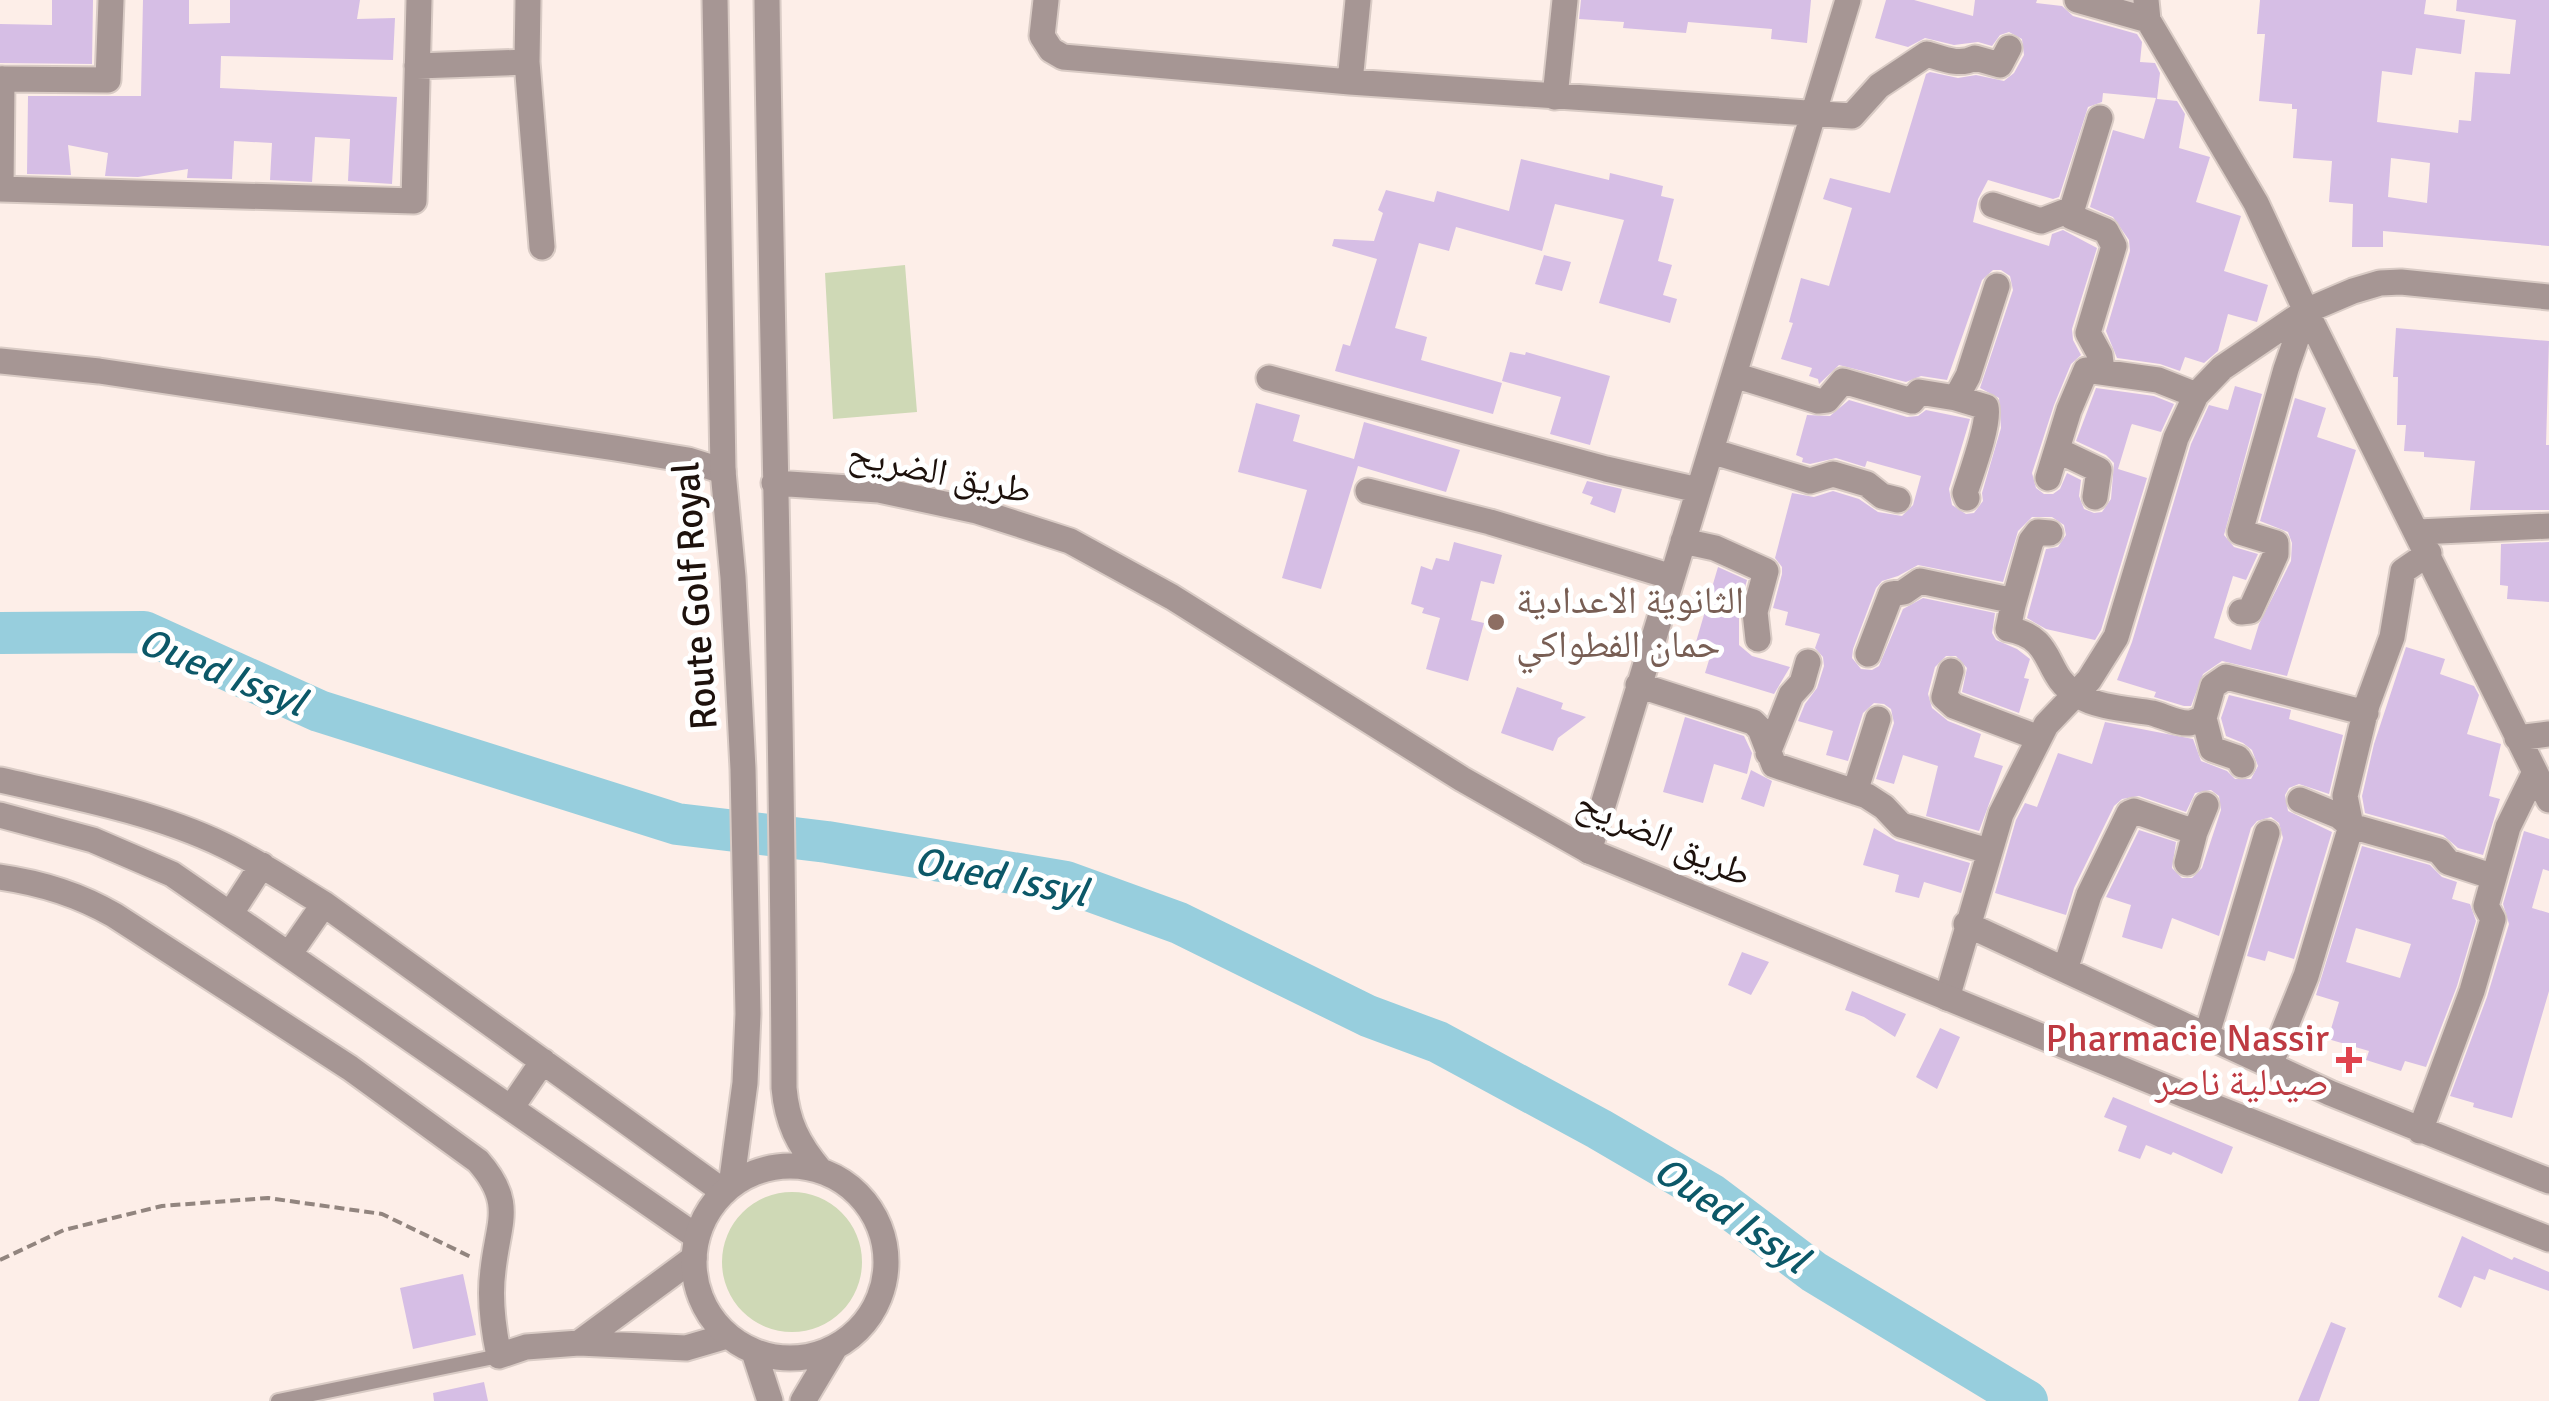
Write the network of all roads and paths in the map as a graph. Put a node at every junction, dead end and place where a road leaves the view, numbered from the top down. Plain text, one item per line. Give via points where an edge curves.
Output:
1 (111, 0) edge
2 (419, 0) edge
3 (528, 0) edge
4 (715, 0) edge
5 (767, 0) edge
6 (1046, 0) edge
7 (1358, 0) edge
8 (1566, 0) edge
9 (1848, 0) edge
10 (2077, 0) edge
11 (2147, 10) edge
12 (2009, 48) dead end
13 (528, 62) junction
14 (418, 66) junction
15 (1, 79) edge
16 (1350, 82) junction
17 (1554, 97) junction
18 (1816, 113) junction
19 (2100, 118) dead end
20 (0, 190) edge
21 (1992, 205) dead end
22 (2072, 209) junction
23 (542, 247) dead end
24 (1997, 286) dead end
25 (2549, 297) edge
26 (2306, 311) junction
27 (0, 361) edge
28 (2102, 371) junction
29 (1734, 375) junction
30 (1269, 378) dead end
31 (2196, 396) junction
32 (1956, 398) junction
33 (2056, 450) junction
34 (1711, 451) junction
35 (723, 471) junction
36 (2048, 478) dead end
37 (774, 483) junction
38 (1368, 490) dead end
39 (1698, 490) junction
40 (2095, 497) dead end
41 (1967, 498) dead end
42 (1898, 500) dead end
43 (2549, 526) edge
44 (2050, 533) dead end
45 (1683, 541) junction
46 (2423, 543) junction
47 (1672, 577) junction
48 (2013, 605) junction
49 (2241, 612) dead end
50 (1758, 639) dead end
51 (1868, 654) dead end
52 (1808, 662) dead end
53 (1951, 671) dead end
54 (1638, 686) junction
55 (2076, 694) junction
56 (2366, 713) junction
57 (2204, 718) junction
58 (1878, 720) dead end
59 (2549, 734) edge
60 (2040, 738) junction
61 (2517, 738) junction
62 (1768, 753) junction
63 (2242, 765) dead end
64 (2534, 772) junction
65 (0, 780) edge
66 (1855, 792) junction
67 (2300, 800) dead end
68 (2549, 800) edge
69 (2206, 805) dead end
70 (0, 815) edge
71 (2351, 826) junction
72 (2195, 832) junction
73 (2267, 833) dead end
74 (1589, 850) junction
75 (1988, 851) junction
76 (2187, 863) dead end
77 (262, 865) junction
78 (2494, 876) junction
79 (0, 877) edge
80 (324, 904) junction
81 (232, 913) junction
82 (1966, 924) junction
83 (290, 953) junction
84 (2065, 970) junction
85 (1947, 998) junction
86 (2207, 1034) junction
87 (542, 1062) junction
88 (2270, 1065) junction
89 (511, 1108) junction
90 (2420, 1132) junction
91 (820, 1170) junction
92 (2549, 1181) edge
93 (728, 1189) junction
94 (2548, 1232) edge
95 (696, 1248) junction
96 (0, 1260) edge
97 (493, 1270) junction
98 (728, 1336) junction
99 (579, 1343) junction
100 (834, 1349) junction
101 (754, 1352) junction
102 (499, 1356) junction
103 (278, 1401) edge
104 (770, 1401) edge
105 (803, 1401) edge

1 - 15 street via 108,80
2 - 14 street
3 - 13 street
4 - 35 street, Route Golf Royal
5 - 37 street, Route Golf Royal
6 - 16 street via 1042,36 1063,58
7 - 16 street
8 - 17 street
9 - 18 street
10 - 11 street
11 - 26 street via 2256,203
12 - 18 street via 2000,65 1927,54 1879,86 1852,116
13 - 14 street
13 - 23 street
14 - 20 street via 414,201
15 - 20 street
16 - 17 street
17 - 18 street
18 - 29 street
19 - 22 street
21 - 22 street via 2041,221
22 - 28 street via 2072,216 2106,231 2114,246 2088,332
24 - 32 street
25 - 26 street via 2380,283
26 - 31 street via 2222,368
26 - 46 street
26 - 49 street via 2240,532 2276,543 2276,554 2250,611
27 - 35 street via 615,448
28 - 31 street via 2158,380
28 - 33 street via 2086,370
29 - 32 street via 1818,401 1843,381 1912,401 1919,392
29 - 34 street
30 - 39 street
31 - 55 street via 2176,438 2116,636
32 - 41 street via 1986,408 1989,420
33 - 36 street
33 - 40 street via 2098,470
34 - 39 street
34 - 42 street via 1810,481 1834,474
35 - 93 street, Route Golf Royal via 743,768 747,1053
37 - 74 street, طريق الضريح via 880,490 977,511 1070,542 1172,596 1445,769
37 - 91 street, Route Golf Royal via 786,1108 794,1134
38 - 47 street
39 - 45 street
43 - 46 street
44 - 48 street via 2030,540
45 - 47 street
45 - 50 street via 1766,571 1755,612
46 - 56 street via 2404,571 2392,637
46 - 61 street
47 - 54 street
48 - 51 street via 1915,582 1891,594
48 - 55 street via 2008,629 2041,642
52 - 62 street
53 - 60 street via 1944,698 1954,706
54 - 62 street via 1753,722
54 - 74 street
55 - 57 street via 2191,724
55 - 60 street
56 - 57 street via 2226,677 2213,686
56 - 71 street via 2345,796
57 - 63 street via 2212,749
58 - 66 street
59 - 61 street
60 - 75 street
61 - 64 street
62 - 66 street via 1787,771
64 - 68 street
64 - 78 street
65 - 77 street via 159,821
66 - 75 street via 1884,806 1901,824
67 - 71 street
69 - 72 street
70 - 81 street via 133,856
71 - 78 street via 2440,851 2448,862
71 - 88 street via 2306,976
72 - 76 street
72 - 84 street via 2129,813 2089,896
73 - 86 street
74 - 85 street, طريق الضريح
75 - 82 street
77 - 80 street
77 - 81 street
78 - 90 street via 2486,906 2493,918 2472,991
79 - 97 street via 56,888 114,914 350,1068 478,1161 496,1180 502,1201
80 - 83 street
80 - 87 street
81 - 83 street
82 - 84 street
82 - 85 street
83 - 89 street
84 - 86 street
85 - 94 street, طريق الضريح
86 - 88 street
87 - 89 street
87 - 93 street
88 - 90 street
89 - 95 street
90 - 92 street
91 - 93 street via 773,1167
91 - 100 street via 866,1202 887,1254 875,1310
93 - 95 street via 712,1205
95 - 98 street via 702,1301
95 - 99 street
96 - 97 path via 64,1230 162,1206 268,1198 382,1214
97 - 102 street
98 - 99 street via 686,1348
98 - 101 street
99 - 102 street
100 - 101 street via 808,1358
100 - 105 street
101 - 104 street
102 - 103 lane

